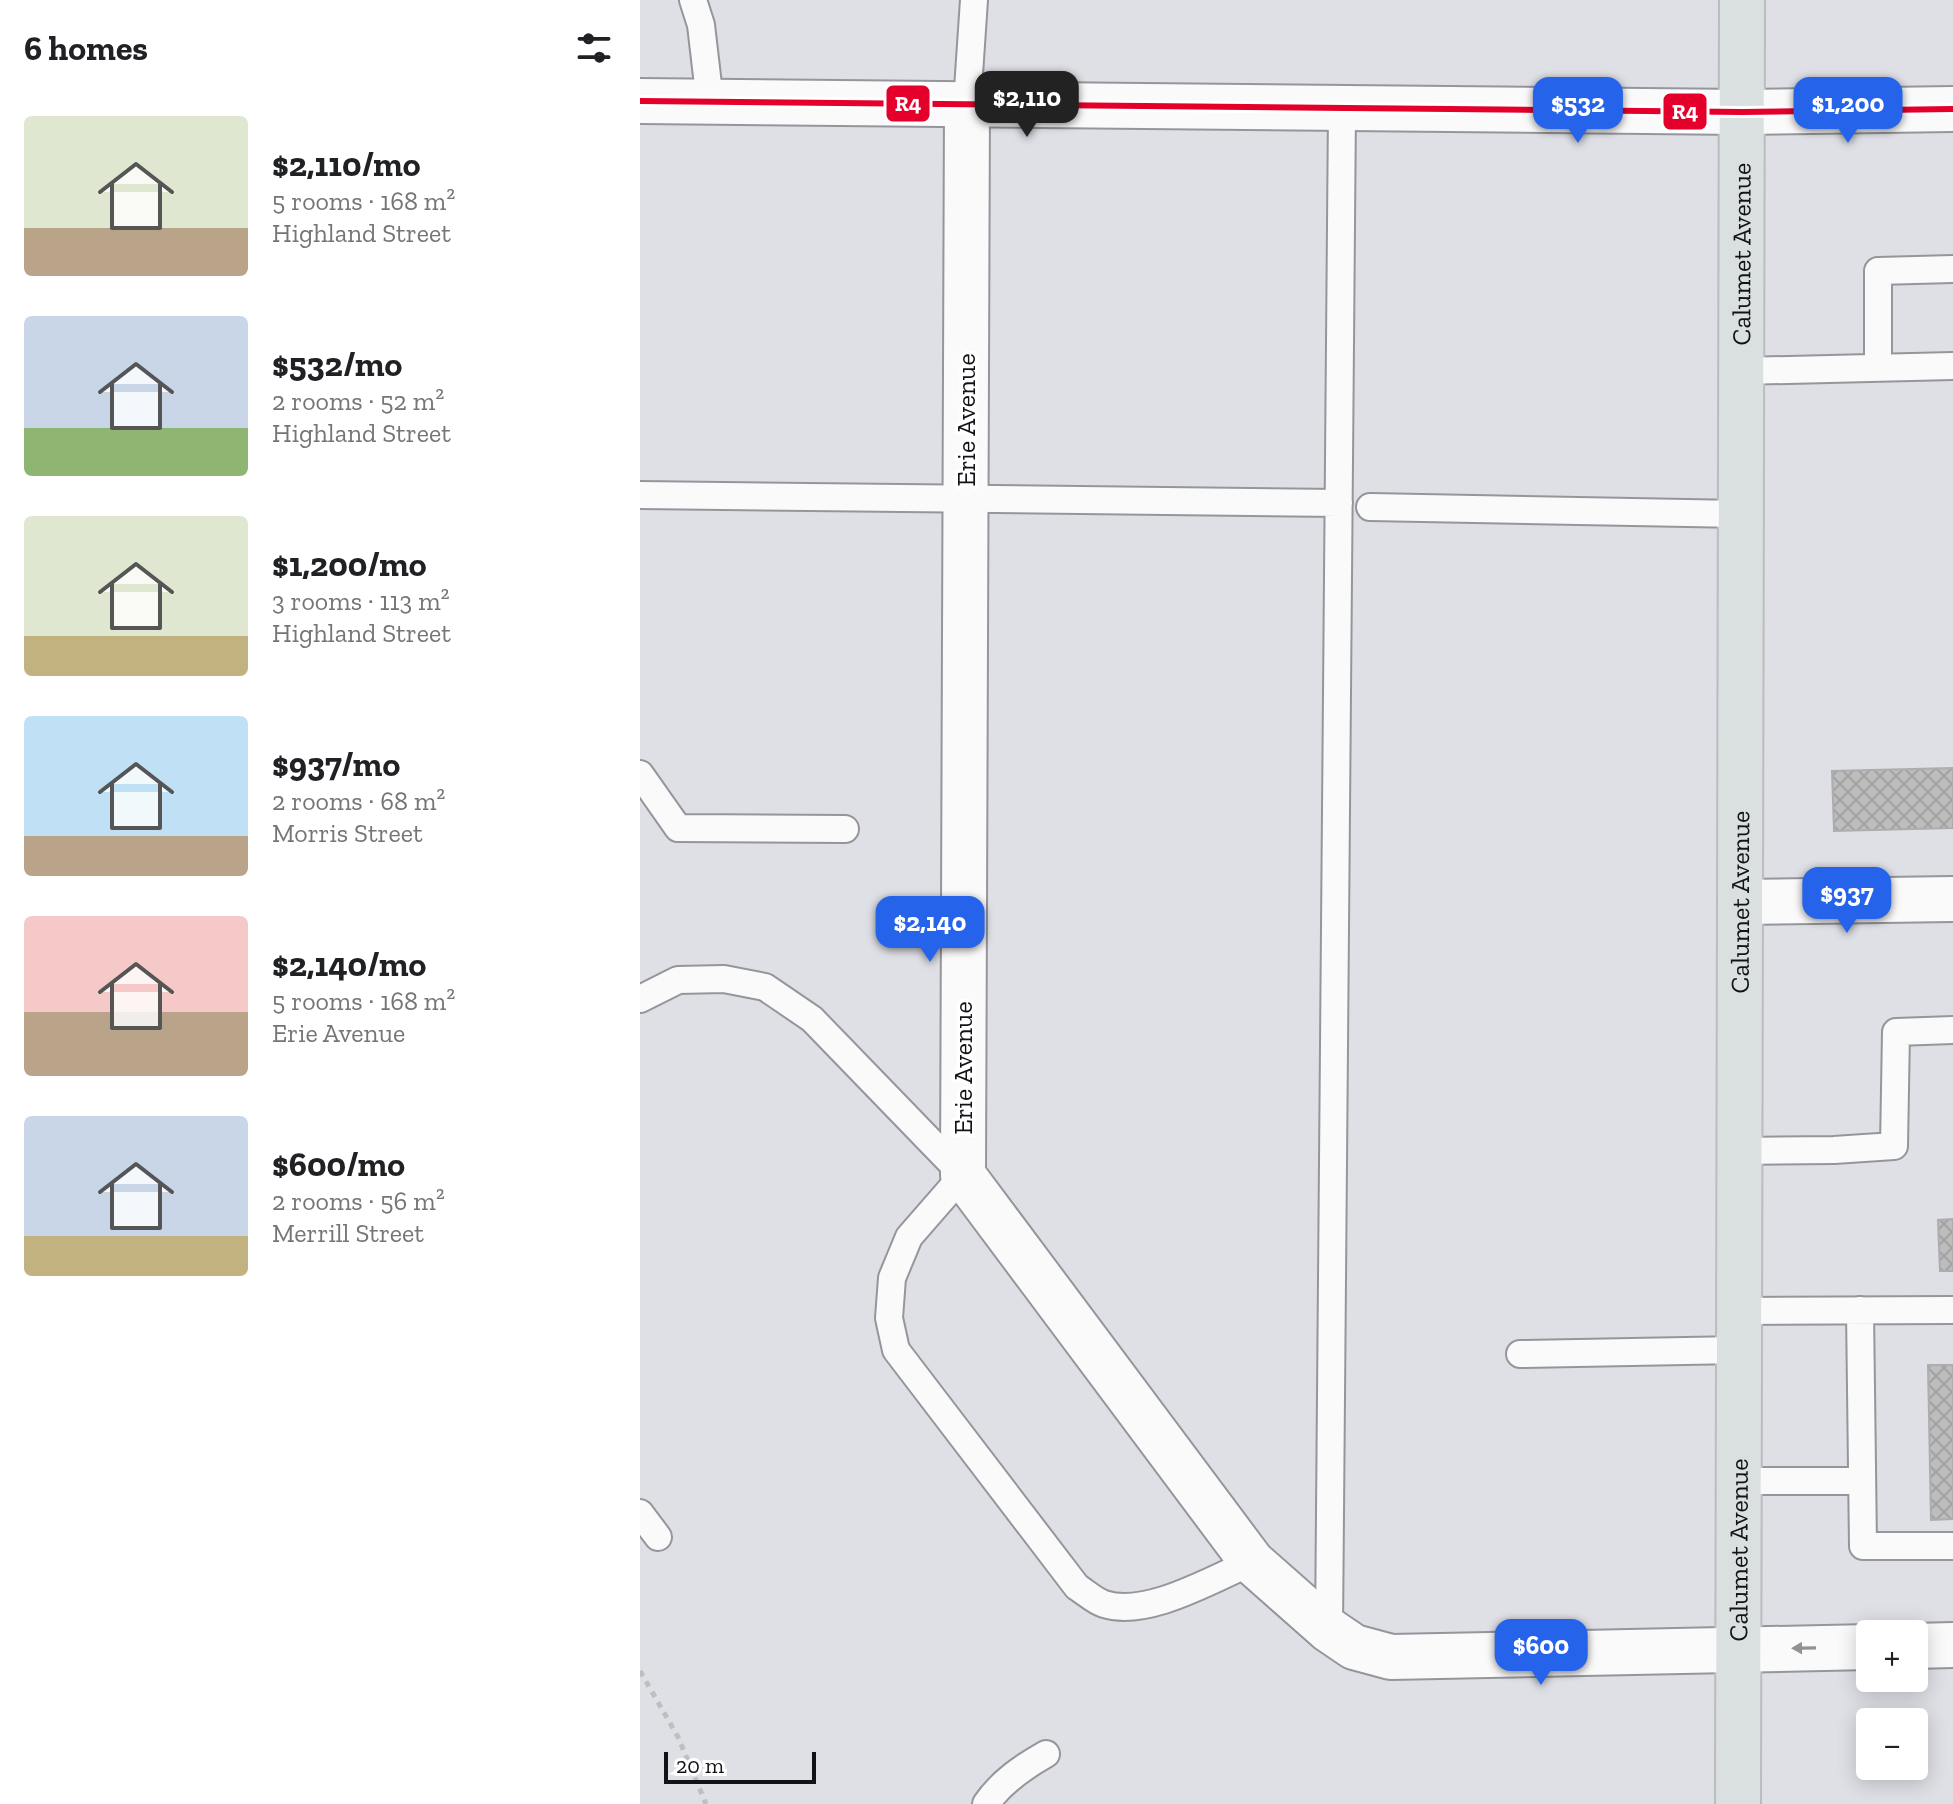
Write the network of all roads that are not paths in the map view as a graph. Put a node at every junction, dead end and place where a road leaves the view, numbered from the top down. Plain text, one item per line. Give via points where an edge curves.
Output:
1 (693, 0) edge
2 (1742, 0) edge
3 (977, 7) edge
4 (640, 101) edge
5 (710, 102) junction
6 (967, 104) junction
7 (1342, 109) junction
8 (1953, 109) edge
9 (1742, 112) junction
10 (1953, 269) edge
11 (1953, 366) edge
12 (1878, 367) junction
13 (1742, 371) junction
14 (640, 495) edge
15 (966, 498) junction
16 (1339, 503) junction
17 (1370, 507) dead end
18 (1741, 514) junction
19 (640, 774) edge
20 (845, 829) dead end
21 (1953, 899) edge
22 (1740, 902) junction
23 (640, 999) edge
24 (1953, 1030) edge
25 (1740, 1151) junction
26 (963, 1175) junction
27 (1860, 1310) junction
28 (1953, 1310) edge
29 (1740, 1330) junction
30 (1520, 1354) dead end
31 (1739, 1481) junction
32 (1862, 1481) junction
33 (640, 1513) edge
34 (658, 1537) dead end
35 (1953, 1546) edge
36 (1252, 1562) junction
37 (1341, 1639) junction
38 (1953, 1645) edge
39 (1928, 1646) edge
40 (1856, 1647) edge
41 (1739, 1649) junction
42 (1046, 1754) dead end
43 (986, 1804) edge
44 (1738, 1804) edge

1 - 5 lane
2 - 9 main road, Calumet Avenue
3 - 6 lane
4 - 5 street
5 - 6 street
6 - 7 street
6 - 15 street, Erie Avenue
7 - 9 street
7 - 16 lane
8 - 9 street
9 - 13 main road, Calumet Avenue
10 - 12 lane via 1878,271
11 - 12 lane
12 - 13 lane
13 - 18 main road, Calumet Avenue
14 - 15 lane
15 - 16 lane
15 - 26 street, Erie Avenue
16 - 37 lane
17 - 18 lane
18 - 22 main road, Calumet Avenue
19 - 20 lane via 678,828
21 - 22 street
22 - 25 main road, Calumet Avenue
23 - 26 lane via 678,980 724,979 765,987 812,1019
24 - 25 lane via 1896,1032 1894,1146
25 - 29 main road, Calumet Avenue
26 - 36 street
26 - 36 lane via 909,1237 892,1278 889,1318 896,1350 1077,1587 1103,1604 1132,1607 1160,1602
27 - 28 lane
27 - 29 lane
27 - 32 lane
29 - 30 lane
29 - 31 main road, Calumet Avenue
31 - 32 lane
31 - 41 main road, Calumet Avenue
32 - 35 lane via 1863,1546
33 - 34 lane
36 - 37 street
37 - 41 street via 1391,1657
38 - 39 street
40 -> 41 street
41 - 44 main road, Calumet Avenue
42 - 43 lane via 1025,1766

